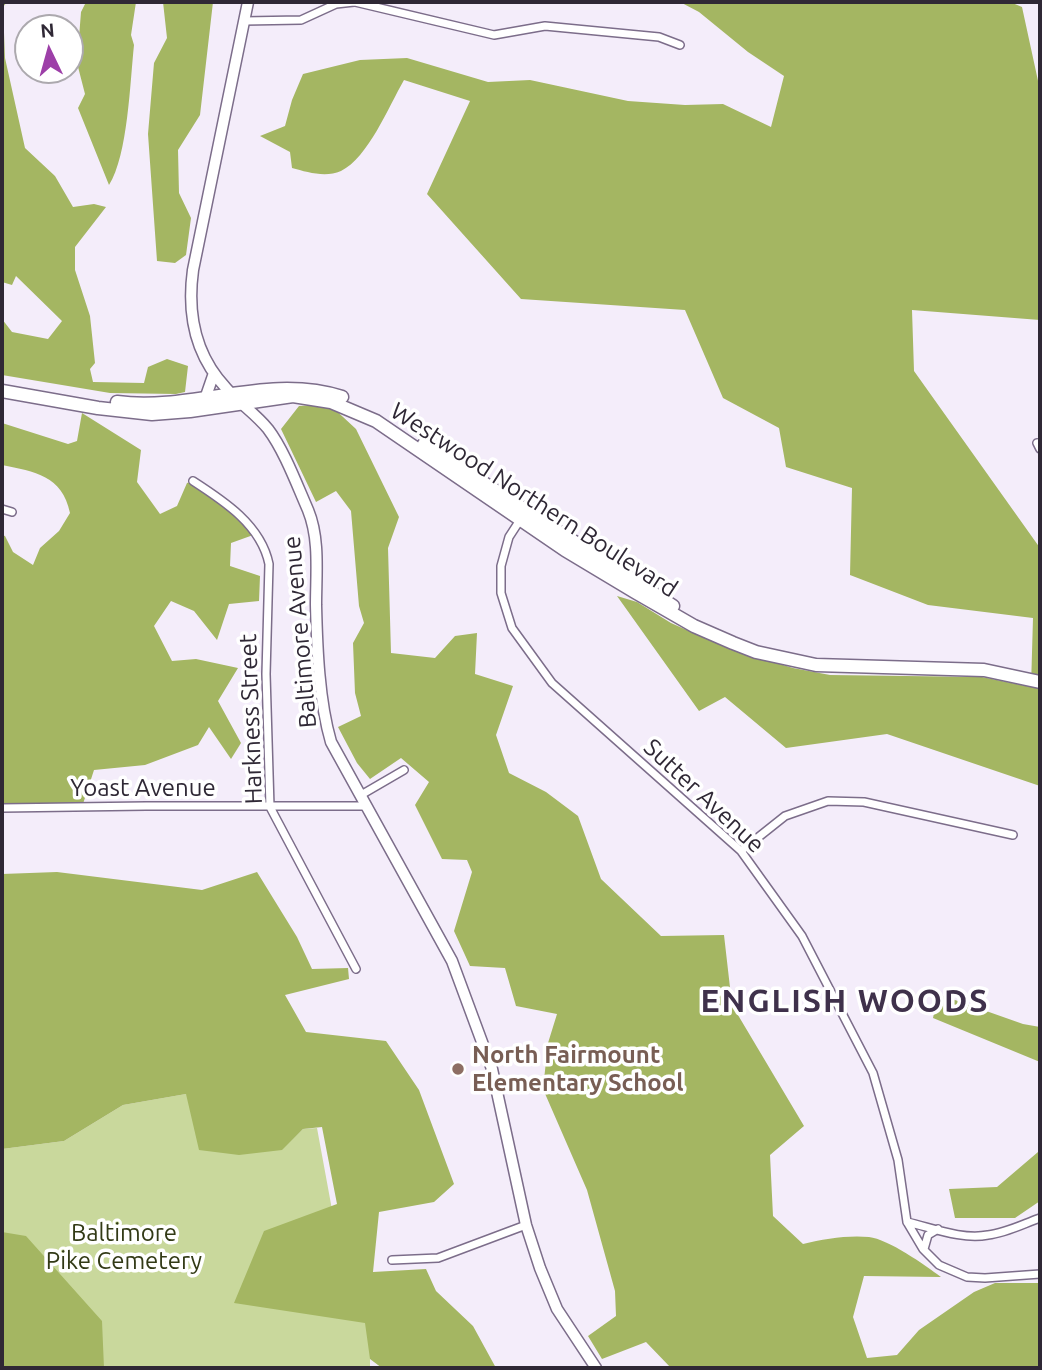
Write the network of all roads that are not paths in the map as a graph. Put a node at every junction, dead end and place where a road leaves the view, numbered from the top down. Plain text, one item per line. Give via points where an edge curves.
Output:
1 (248, 2) edge
2 (354, 2) edge
3 (244, 21) junction
4 (680, 45) dead end
5 (214, 373) junction
6 (2, 384) edge
7 (2, 391) edge
8 (237, 398) junction
9 (205, 399) junction
10 (193, 481) dead end
11 (2, 509) edge
12 (12, 512) dead end
13 (523, 515) junction
14 (1040, 673) edge
15 (1040, 682) edge
16 (404, 770) dead end
17 (361, 794) junction
18 (368, 806) junction
19 (270, 807) junction
20 (2, 808) edge
21 (1013, 835) dead end
22 (741, 851) junction
23 (356, 969) dead end
24 (1040, 1218) edge
25 (907, 1222) junction
26 (526, 1224) junction
27 (938, 1229) junction
28 (923, 1249) junction
29 (392, 1260) dead end
30 (1040, 1273) edge
31 (596, 1368) edge

1 - 3 street, Baltimore Avenue
2 - 3 street via 336,4 301,20
2 - 4 street via 494,35 545,26 659,37
3 - 5 street, Baltimore Avenue via 190,296 195,334
5 - 8 street, Baltimore Avenue
5 - 9 street
6 - 9 main road, Westwood Northern Boulevard via 126,404
7 - 8 main road, Westwood Northern Boulevard via 152,414 190,411
8 - 9 main road, Westwood Northern Boulevard
8 - 13 main road, Westwood Northern Boulevard via 293,396 360,412
8 - 17 street, Baltimore Avenue via 275,439 309,513 316,551 326,726
10 - 19 street, Harkness Street via 228,504 267,551
11 - 12 street
13 - 14 main road, Westwood Northern Boulevard via 676,608 760,644 834,659 984,662
13 - 15 main road, Westwood Northern Boulevard via 565,550 668,612 756,652 816,665 984,670
13 - 22 street, Sutter Avenue via 509,537 501,566 501,593 512,628 552,682
16 - 17 street
17 - 18 street, Baltimore Avenue
18 - 19 street, Yoast Avenue
18 - 26 street, Baltimore Avenue via 453,961 492,1069
19 - 20 street, Yoast Avenue
19 - 23 street, Harkness Street
21 - 22 street via 864,802 828,801 785,816
22 - 25 street, Sutter Avenue via 802,936 873,1073 898,1160
24 - 27 street via 988,1236
25 - 27 street
25 - 28 street, Sutter Avenue
26 - 29 street via 438,1258
26 - 31 street, Baltimore Avenue via 557,1309
27 - 28 street via 928,1235
28 - 30 street, Sutter Avenue via 939,1265 967,1277

